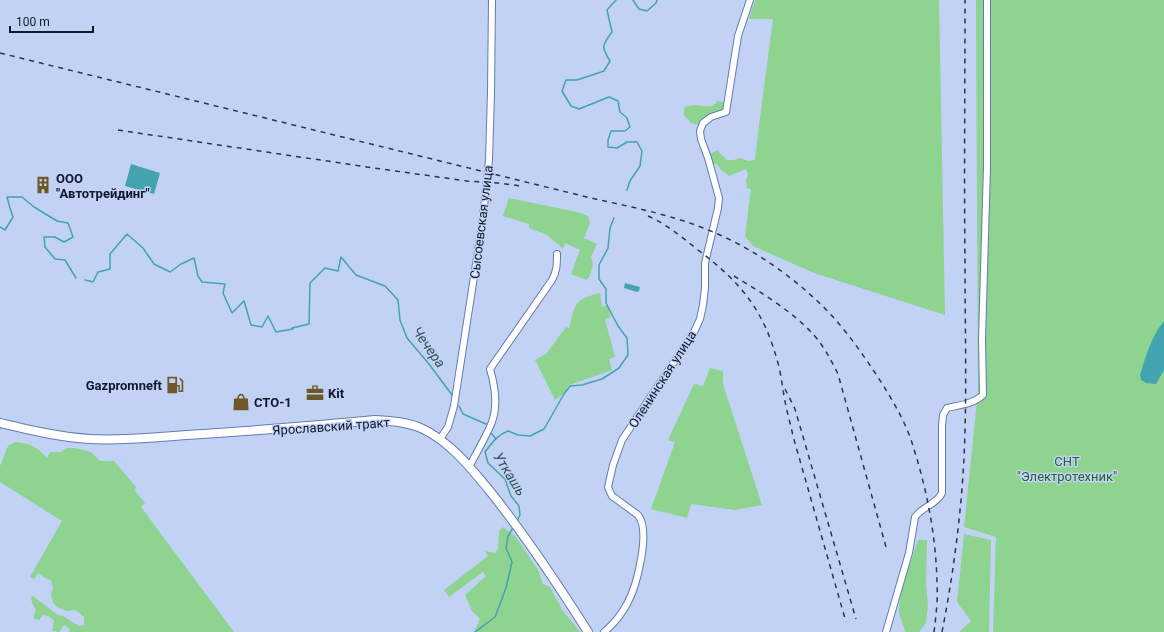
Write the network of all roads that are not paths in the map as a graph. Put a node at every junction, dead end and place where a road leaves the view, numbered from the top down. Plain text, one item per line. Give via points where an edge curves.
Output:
1 (492, 0) edge
2 (750, 0) edge
3 (987, 0) edge
4 (556, 254) dead end
5 (0, 423) edge
6 (440, 439) junction
7 (470, 467) junction
8 (588, 632) edge
9 (604, 632) edge
10 (886, 632) edge

1 - 6 street, Сысоевская улица via 489,160 482,225 454,406 448,427
2 - 9 street, Оленинская улица via 738,36 726,112 711,117 700,131 719,198 705,263 704,305 700,319 694,332 622,440 613,465 608,487 612,496 641,519 642,558 631,596 620,615
3 - 10 street via 983,395 972,403 947,408 943,415 942,493 915,517 909,553
4 - 7 street via 556,273 552,280 490,369 494,384 495,410
5 - 6 street, Ярославский тракт via 58,435 119,439 295,428 376,420 414,425
6 - 7 street, Ярославский тракт
7 - 8 street, Ярославский тракт via 526,538

